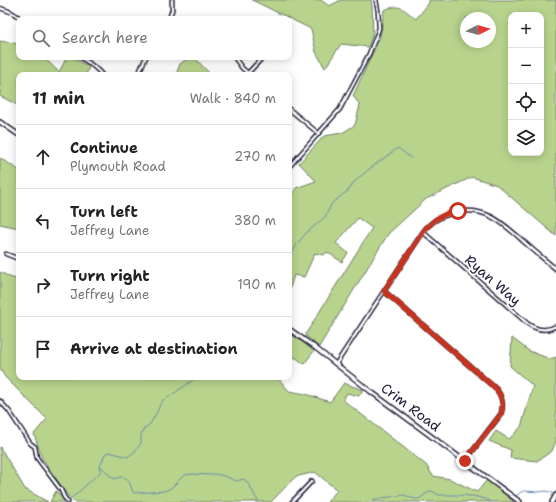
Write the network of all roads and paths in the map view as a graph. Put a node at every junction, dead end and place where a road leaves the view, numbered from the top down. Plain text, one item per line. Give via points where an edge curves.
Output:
1 (172, 0) edge
2 (376, 0) edge
3 (0, 8) edge
4 (17, 16) edge
5 (170, 16) edge
6 (85, 60) edge
7 (145, 60) edge
8 (236, 60) edge
9 (261, 60) edge
10 (100, 72) edge
11 (139, 72) edge
12 (247, 72) edge
13 (251, 72) edge
14 (292, 112) edge
15 (0, 122) edge
16 (16, 133) edge
17 (318, 134) junction
18 (292, 164) edge
19 (422, 232) junction
20 (6, 254) dead end
21 (16, 258) edge
22 (556, 269) edge
23 (384, 291) junction
24 (556, 326) edge
25 (292, 331) edge
26 (336, 364) junction
27 (0, 401) edge
28 (465, 461) junction
29 (312, 481) dead end
30 (556, 495) edge
31 (67, 501) edge
32 (292, 502) edge
33 (520, 502) edge
34 (552, 502) edge

1 - 5 street
2 - 17 street via 379,28 372,47 340,108
3 - 4 street
6 - 10 street
7 - 11 street
8 - 12 street
9 - 13 street
14 - 17 street
15 - 16 street
17 - 18 street
19 - 22 street via 446,214 468,210 479,212 501,222
19 - 23 street
19 - 24 street, Ryan Way via 528,324 543,330
20 - 21 street
23 - 26 street
23 - 28 street via 500,394 503,408 501,414
25 - 26 street, Crim Road
26 - 28 street, Crim Road
27 - 31 street via 35,447 37,458
28 - 33 street, Crim Road
29 - 32 street
30 - 34 street

